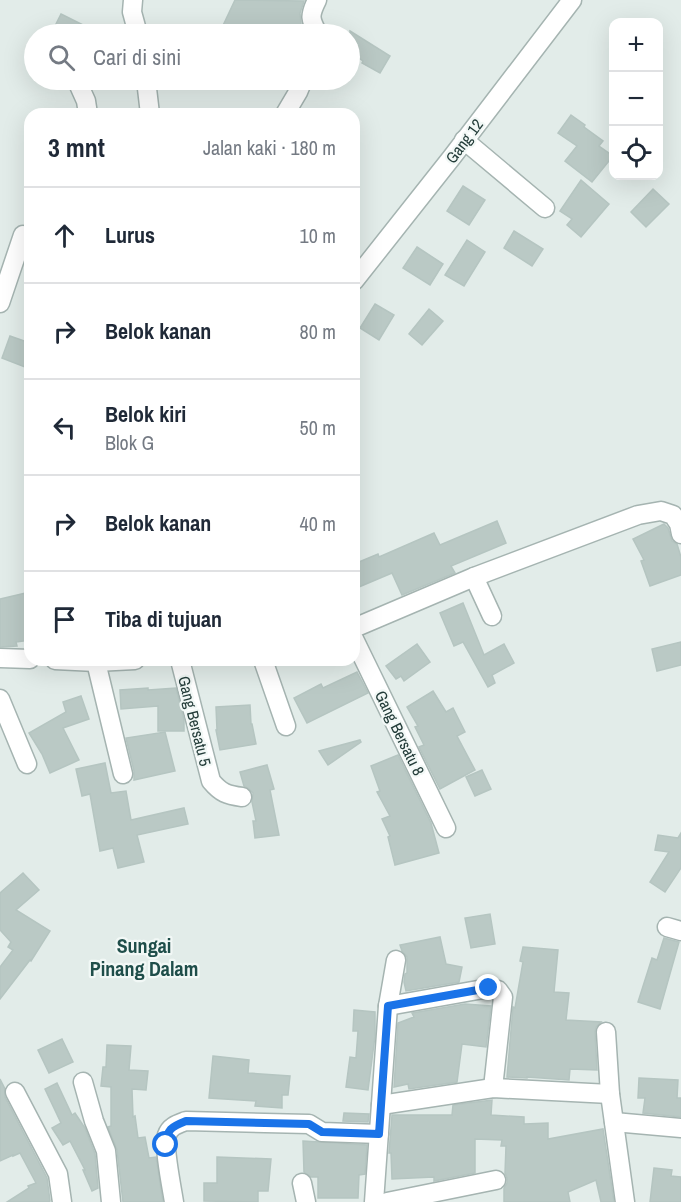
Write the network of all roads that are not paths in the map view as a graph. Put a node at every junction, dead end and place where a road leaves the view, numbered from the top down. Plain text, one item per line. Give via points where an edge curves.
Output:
1 (133, 0) edge
2 (317, 0) edge
3 (572, 0) edge
4 (135, 24) edge
5 (313, 24) edge
6 (81, 90) edge
7 (147, 90) edge
8 (299, 90) edge
9 (87, 108) edge
10 (149, 108) edge
11 (289, 108) edge
12 (464, 140) junction
13 (545, 208) dead end
14 (23, 235) dead end
15 (360, 272) edge
16 (0, 303) edge
17 (681, 534) edge
18 (474, 577) junction
19 (492, 616) dead end
20 (360, 625) edge
21 (360, 651) edge
22 (0, 658) edge
23 (24, 659) edge
24 (86, 666) edge
25 (182, 666) edge
26 (265, 666) edge
27 (0, 699) edge
28 (286, 726) dead end
29 (27, 764) dead end
30 (123, 774) dead end
31 (242, 797) dead end
32 (446, 828) dead end
33 (396, 960) dead end
34 (388, 1006) junction
35 (606, 1032) dead end
36 (83, 1082) dead end
37 (493, 1088) junction
38 (15, 1092) dead end
39 (610, 1094) junction
40 (381, 1105) junction
41 (614, 1122) junction
42 (681, 1128) edge
43 (379, 1134) junction
44 (496, 1180) dead end
45 (302, 1183) dead end
46 (62, 1202) edge
47 (111, 1202) edge
48 (174, 1202) edge
49 (306, 1202) edge
50 (375, 1202) edge
51 (387, 1202) edge
52 (625, 1202) edge

1 - 4 street
2 - 5 street via 311,15
3 - 12 street, Gang 12
6 - 9 street
7 - 10 street
8 - 11 street
12 - 13 street
12 - 15 street, Gang 12
14 - 16 street
17 - 18 street via 673,515 651,512
18 - 19 street
18 - 20 street
21 - 32 street, Gang Bersatu 8
22 - 23 street
24 - 30 street
25 - 31 street, Gang Bersatu 5 via 211,781 218,790
26 - 28 street
27 - 29 street
33 - 34 street
34 - 37 street via 489,988 498,990 503,997
34 - 40 street
35 - 39 street
36 - 47 street via 106,1151
37 - 39 street
37 - 40 street
38 - 46 street via 58,1174
39 - 41 street
40 - 43 street
41 - 42 street
41 - 52 street
43 - 48 street via 322,1132 309,1124 186,1121 173,1126 166,1135
43 - 50 street
44 - 51 street
45 - 49 street

